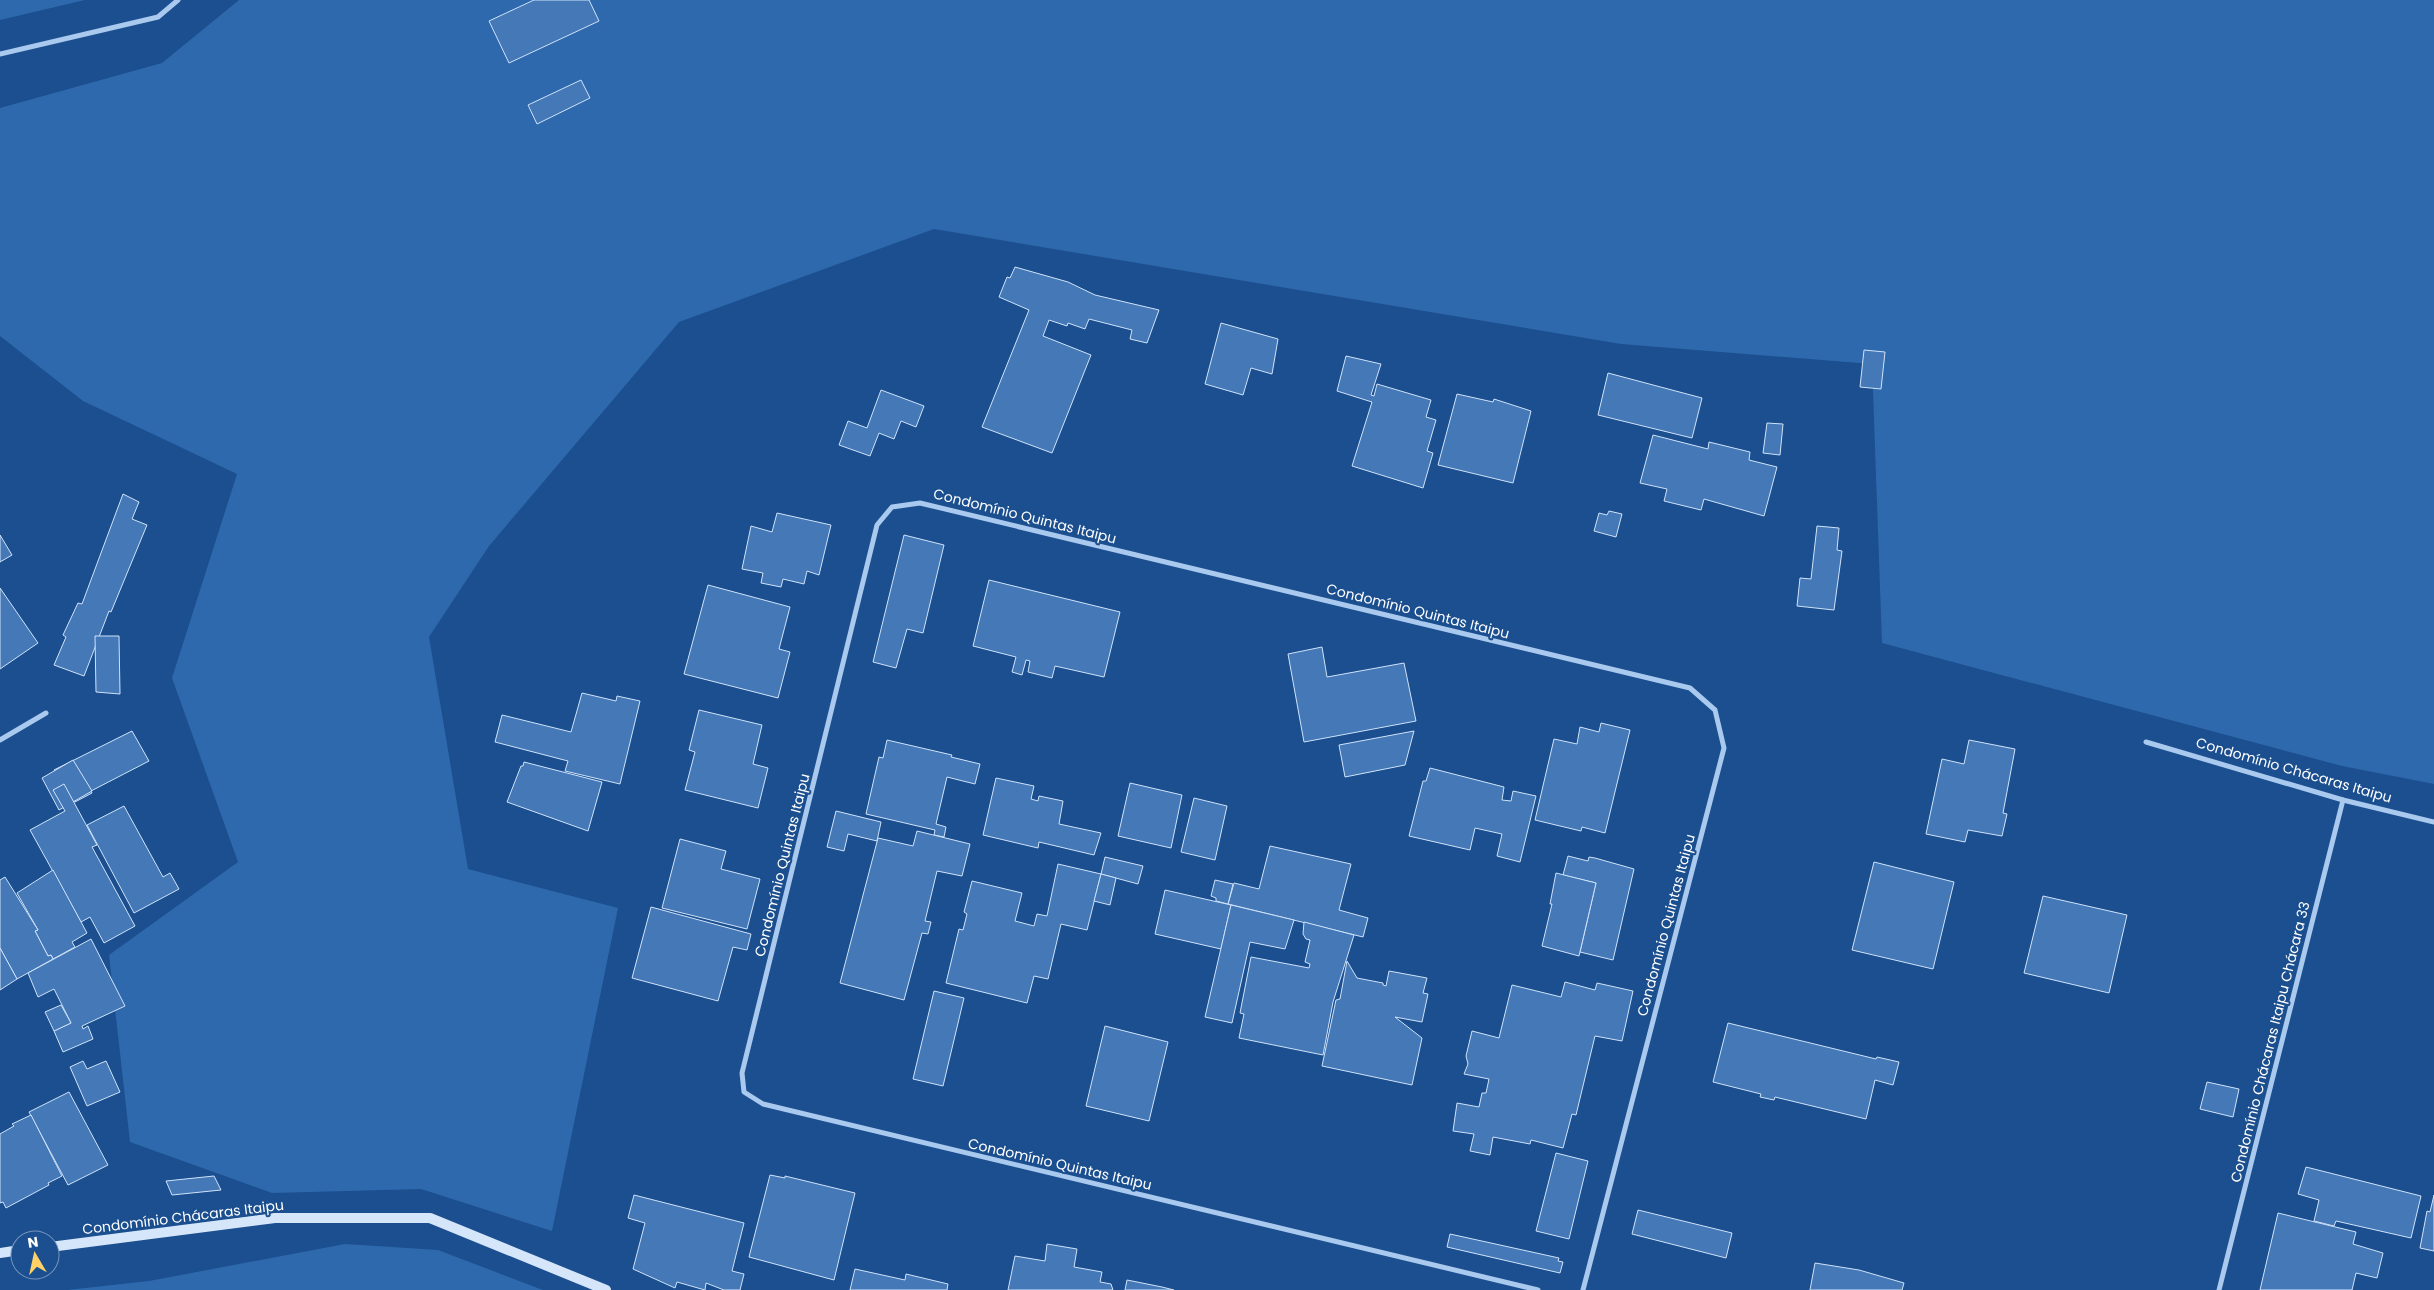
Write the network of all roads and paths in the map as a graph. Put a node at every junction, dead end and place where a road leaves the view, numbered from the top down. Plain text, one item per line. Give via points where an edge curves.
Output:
1 (178, 0) edge
2 (0, 54) edge
3 (46, 713) dead end
4 (0, 740) edge
5 (2146, 742) dead end
6 (2343, 800) junction
7 (2434, 822) edge
8 (60, 1245) edge
9 (606, 1290) edge
10 (1538, 1290) edge
11 (1582, 1290) edge
12 (2219, 1290) edge

1 - 2 street via 158,17
3 - 4 street
5 - 6 street, Condomínio Chácaras Itaipu
6 - 7 street, Condomínio Chácaras Itaipu
6 - 12 street, Condomínio Chácaras Itaipu Chácara 33
8 - 9 street, Condomínio Chácaras Itaipu via 275,1218 430,1218
10 - 11 street, Condomínio Quintas Itaipu via 763,1104 744,1092 742,1073 877,525 892,507 920,502 1690,688 1715,710 1724,748

